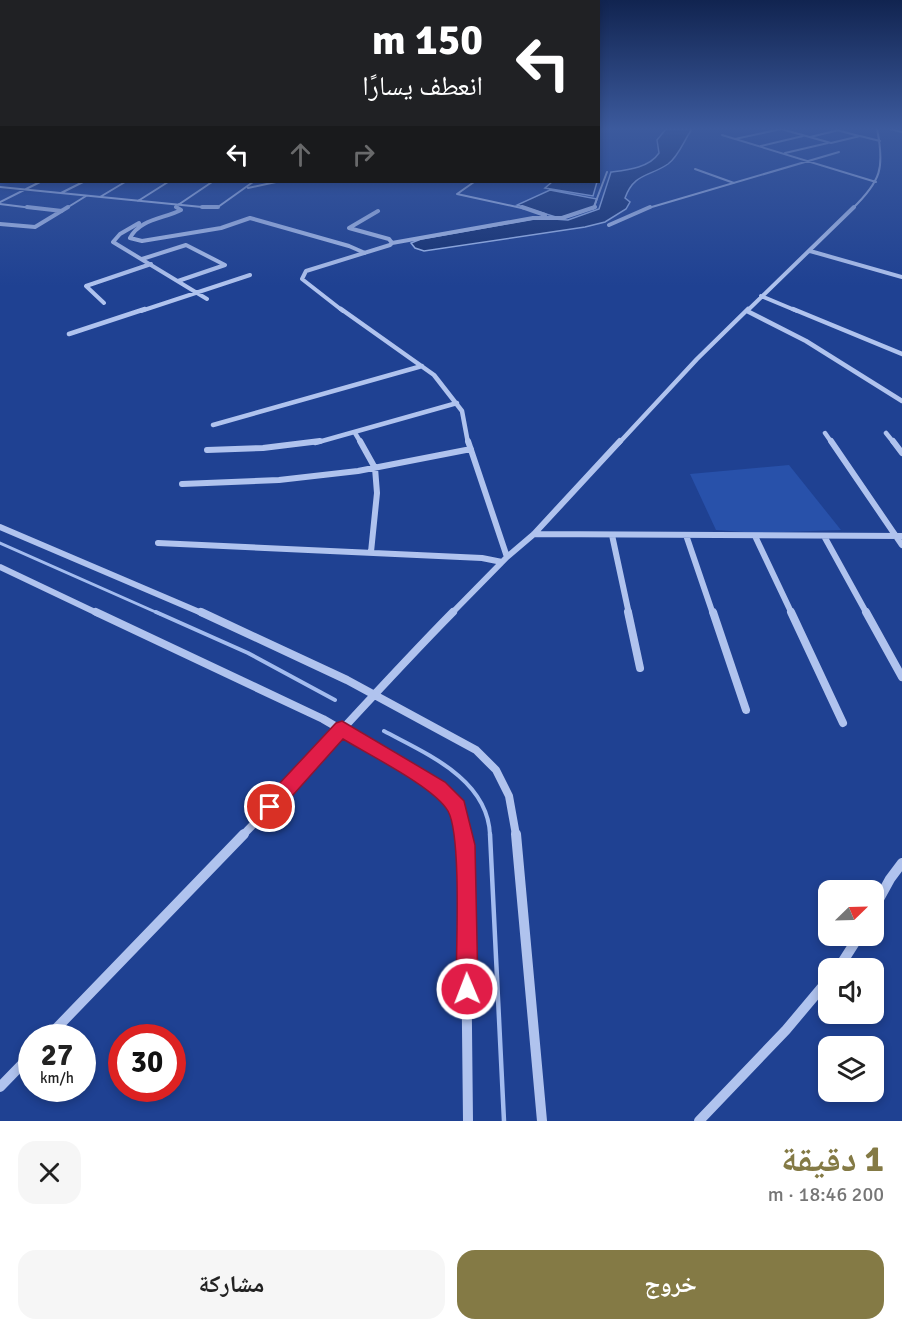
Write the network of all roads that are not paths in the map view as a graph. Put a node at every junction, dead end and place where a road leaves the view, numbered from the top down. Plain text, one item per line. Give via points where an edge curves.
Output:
1 (604, 181) edge
2 (730, 181) edge
3 (741, 181) edge
4 (876, 182) edge
5 (38, 183) edge
6 (81, 183) edge
7 (124, 183) edge
8 (166, 183) edge
9 (211, 183) edge
10 (252, 183) edge
11 (271, 183) edge
12 (473, 183) edge
13 (735, 183) junction
14 (0, 187) edge
15 (244, 189) junction
16 (26, 190) junction
17 (61, 194) junction
18 (87, 196) junction
19 (99, 197) junction
20 (138, 201) junction
21 (0, 203) edge
22 (177, 206) junction
23 (62, 211) junction
24 (378, 212) dead end
25 (557, 219) junction
26 (0, 224) edge
27 (609, 225) dead end
28 (392, 243) junction
29 (810, 251) junction
30 (365, 253) junction
31 (142, 259) junction
32 (151, 264) junction
33 (250, 275) dead end
34 (902, 277) edge
35 (178, 281) junction
36 (196, 292) junction
37 (761, 296) junction
38 (207, 298) dead end
39 (104, 303) dead end
40 (747, 311) junction
41 (69, 334) dead end
42 (902, 354) edge
43 (422, 366) junction
44 (902, 401) edge
45 (457, 403) junction
46 (213, 425) dead end
47 (355, 433) junction
48 (825, 433) dead end
49 (886, 434) dead end
50 (471, 449) junction
51 (207, 450) dead end
52 (902, 453) edge
53 (375, 468) junction
54 (182, 484) dead end
55 (0, 527) edge
56 (534, 534) junction
57 (612, 535) junction
58 (686, 535) junction
59 (755, 536) junction
60 (824, 536) junction
61 (899, 536) edge
62 (158, 543) dead end
63 (902, 544) edge
64 (371, 552) junction
65 (504, 559) junction
66 (0, 567) edge
67 (640, 668) dead end
68 (902, 677) edge
69 (373, 694) junction
70 (746, 710) dead end
71 (843, 723) dead end
72 (342, 729) junction
73 (902, 863) edge
74 (884, 890) edge
75 (818, 992) edge
76 (61, 1024) edge
77 (18, 1068) edge
78 (0, 1087) edge
79 (468, 1121) edge
80 (542, 1121) edge
81 (699, 1121) edge

1 - 25 street via 595,208
2 - 13 street
3 - 13 street
4 - 29 street
5 - 16 street
6 - 17 street
7 - 19 street
8 - 20 street
9 - 22 street
10 - 15 street
11 - 15 street
12 - 25 street via 457,194 522,207
13 - 27 street via 640,210
14 - 16 street
15 - 22 street via 215,208
16 - 17 street
16 - 21 street
17 - 18 street
18 - 19 street
18 - 23 street
19 - 20 street
20 - 22 street
21 - 23 street
22 - 30 street via 178,212 146,222 130,238 142,241 220,228 250,218
22 - 31 street via 132,226 114,239 113,242
23 - 26 street via 33,227
24 - 28 street via 349,228
25 - 28 street via 504,222
28 - 30 street
29 - 34 street
29 - 37 street
30 - 43 street via 306,271 302,279
31 - 32 street
31 - 35 street via 186,245 225,265
32 - 35 street
32 - 39 street via 86,286
33 - 36 street
35 - 36 street
36 - 38 street
36 - 41 street
37 - 40 street
37 - 42 street
40 - 44 street via 806,341
40 - 56 street via 620,439
43 - 45 street
43 - 46 street
45 - 47 street
45 - 50 street
47 - 51 street via 262,448
47 - 53 street
48 - 61 street
49 - 52 street
50 - 53 street
50 - 65 street
53 - 54 street via 279,480
53 - 64 street via 377,493
55 - 69 street via 192,608
56 - 57 street
56 - 65 street
57 - 58 street
57 - 67 street
58 - 59 street
58 - 70 street
59 - 60 street
59 - 71 street
60 - 61 street
60 - 68 street
61 - 63 street
62 - 64 street
64 - 65 street
65 - 69 street
66 - 72 street
69 - 72 street
69 - 80 street via 476,750 496,770 509,796 515,819
72 - 76 street
72 - 79 street via 439,788 457,808 465,845
73 - 74 street
75 - 81 street
77 - 78 street

